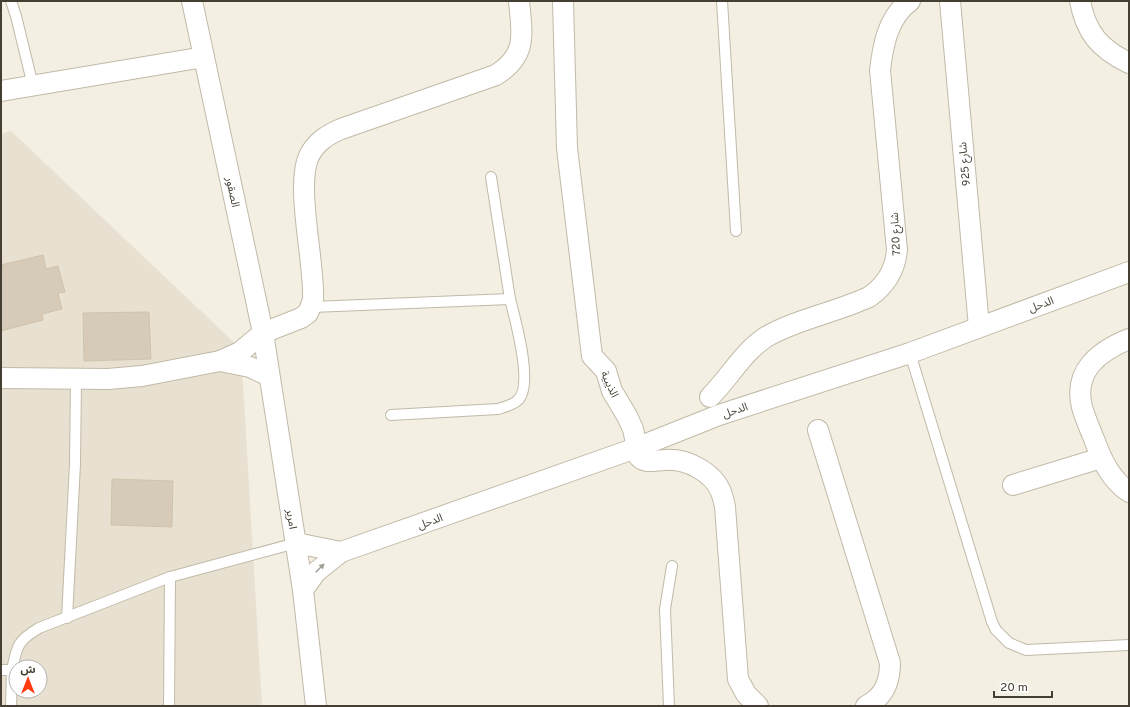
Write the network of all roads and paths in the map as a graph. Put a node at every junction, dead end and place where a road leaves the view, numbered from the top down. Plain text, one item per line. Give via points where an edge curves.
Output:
1 (11, 1) edge
2 (192, 1) edge
3 (519, 1) edge
4 (563, 1) edge
5 (722, 1) edge
6 (910, 1) edge
7 (950, 1) edge
8 (1080, 1) edge
9 (204, 57) junction
10 (1129, 63) edge
11 (33, 86) junction
12 (1, 92) edge
13 (491, 176) dead end
14 (736, 231) dead end
15 (1129, 272) edge
16 (510, 299) junction
17 (312, 307) junction
18 (979, 327) junction
19 (263, 334) junction
20 (1129, 339) edge
21 (910, 353) junction
22 (220, 361) junction
23 (269, 376) junction
24 (1, 378) edge
25 (76, 379) junction
26 (710, 397) dead end
27 (391, 415) dead end
28 (818, 430) dead end
29 (636, 448) junction
30 (1101, 458) junction
31 (1013, 485) dead end
32 (1129, 492) edge
33 (296, 543) junction
34 (342, 552) junction
35 (672, 566) dead end
36 (170, 577) junction
37 (304, 590) junction
38 (67, 618) junction
39 (1129, 645) edge
40 (14, 659) edge
41 (169, 706) edge
42 (316, 706) edge
43 (669, 706) edge
44 (758, 706) edge
45 (866, 706) edge

1 - 11 lane
2 - 9 street, الصقور
3 - 17 street via 522,40 516,55 505,69 496,75 341,129 327,135 316,145 309,157 305,180 313,286
4 - 29 street, الذيبية via 567,148 592,356 606,371 612,390 633,429
5 - 14 lane
6 - 26 street, شارع 720 via 896,14 883,49 880,70 897,250 892,272 879,290 869,297 766,337 754,346
7 - 18 street, شارع 925
8 - 10 street via 1086,23 1098,42 1109,52
9 - 11 street
9 - 19 street, الصقور
11 - 12 street
13 - 16 lane
15 - 18 street, الدحل
16 - 17 lane
16 - 27 lane via 525,379 519,400 498,409
17 - 19 street via 301,318
18 - 21 street, الدحل
19 - 22 street via 244,349
19 - 23 street, امرير
20 - 30 street via 1105,349 1097,356 1081,385 1082,408
21 - 29 street, الدحل via 719,415
21 - 39 lane via 996,630 1009,643 1026,650
22 - 23 street via 250,367
22 - 25 street via 142,376
23 - 33 street, امرير
24 - 25 street
25 - 38 lane via 75,464
28 - 45 street via 890,663 887,686 881,695
29 - 34 street, الدحل
29 - 44 street via 639,457 646,461 673,460 696,467 708,476 721,492 725,507 738,679 746,694
30 - 31 street
30 - 32 street via 1114,479
33 - 34 street
33 - 36 lane
33 - 37 street, امرير
37 -> 34 street via 316,572
35 - 43 lane via 665,609
36 - 38 lane
36 - 41 lane
37 - 42 street, امرير
38 - 40 lane via 39,628 24,637 17,648

